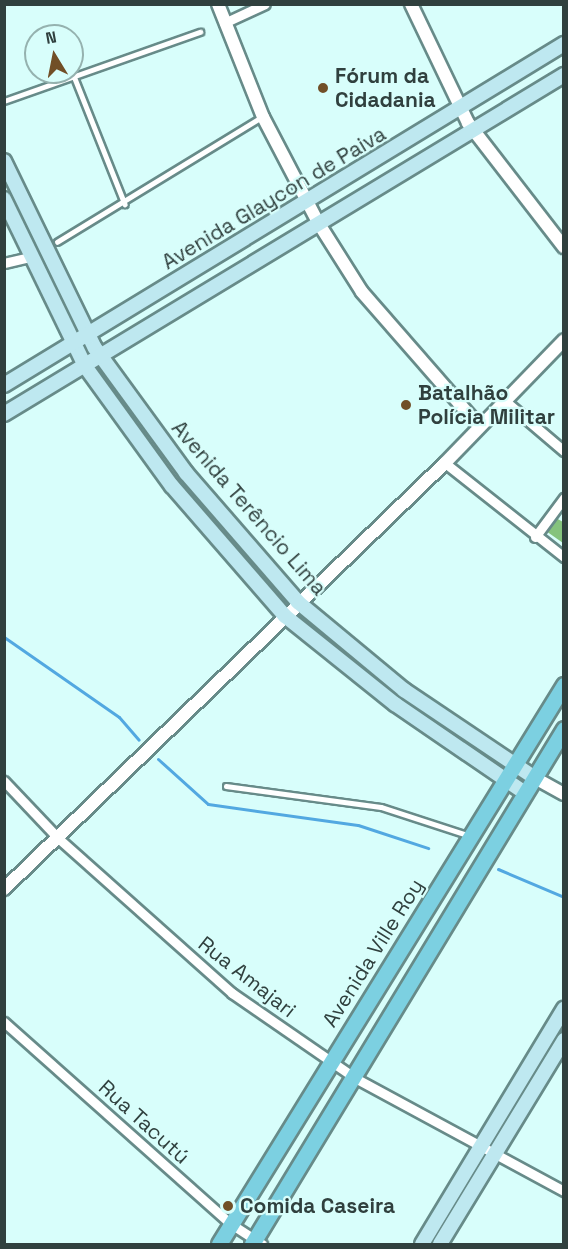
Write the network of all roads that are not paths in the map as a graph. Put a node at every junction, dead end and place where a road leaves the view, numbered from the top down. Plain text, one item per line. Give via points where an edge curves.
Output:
1 (218, 4) edge
2 (265, 4) edge
3 (411, 4) edge
4 (224, 23) junction
5 (200, 32) dead end
6 (564, 44) edge
7 (84, 73) edge
8 (564, 75) edge
9 (52, 84) edge
10 (77, 84) edge
11 (4, 101) edge
12 (461, 109) junction
13 (263, 117) junction
14 (472, 129) junction
15 (4, 161) edge
16 (8, 181) edge
17 (4, 199) edge
18 (307, 203) junction
19 (125, 204) junction
20 (319, 224) junction
21 (57, 242) dead end
22 (564, 247) edge
23 (30, 257) junction
24 (4, 263) edge
25 (87, 335) junction
26 (564, 340) edge
27 (73, 344) junction
28 (100, 357) junction
29 (85, 366) junction
30 (4, 385) edge
31 (504, 400) junction
32 (4, 414) edge
33 (479, 426) junction
34 (162, 443) junction
35 (564, 451) edge
36 (147, 453) junction
37 (445, 463) junction
38 (564, 498) edge
39 (536, 537) junction
40 (564, 557) edge
41 (298, 602) junction
42 (285, 616) junction
43 (564, 685) edge
44 (564, 729) edge
45 (518, 766) junction
46 (535, 778) junction
47 (4, 781) edge
48 (507, 781) junction
49 (226, 786) dead end
50 (525, 793) junction
51 (564, 794) edge
52 (58, 838) junction
53 (471, 839) junction
54 (4, 889) edge
55 (564, 1010) edge
56 (4, 1022) edge
57 (564, 1040) edge
58 (330, 1062) junction
59 (355, 1078) junction
60 (482, 1148) junction
61 (497, 1152) junction
62 (564, 1191) edge
63 (231, 1224) junction
64 (256, 1243) edge
65 (219, 1245) edge
66 (422, 1245) edge
67 (441, 1245) edge

1 - 4 street
2 - 4 street
3 - 12 street
4 - 13 street
5 - 7 lane
6 - 12 main road, Avenida Glaycon de Paiva
8 - 14 main road, Avenida Glaycon de Paiva
9 - 11 lane
10 - 19 lane
12 - 14 street
12 - 18 main road, Avenida Glaycon de Paiva
13 - 18 street
13 - 19 lane
14 - 20 main road, Avenida Glaycon de Paiva
14 - 22 street
15 - 16 main road, Avenida Terêncio Lima
16 - 25 main road, Avenida Terêncio Lima
17 - 23 main road, Avenida Terêncio Lima
18 - 20 street
18 - 25 main road, Avenida Glaycon de Paiva
19 - 21 lane
20 - 28 main road, Avenida Glaycon de Paiva
20 - 33 street via 362,292
23 - 24 street
23 - 27 main road, Avenida Terêncio Lima
25 - 27 main road, Avenida Glaycon de Paiva
25 - 28 main road, Avenida Terêncio Lima
26 - 31 street
27 - 29 main road, Avenida Terêncio Lima
27 - 30 main road, Avenida Glaycon de Paiva
28 - 29 main road, Avenida Glaycon de Paiva
28 - 34 main road, Avenida Terêncio Lima
29 - 32 main road, Avenida Glaycon de Paiva
29 - 36 main road, Avenida Terêncio Lima
31 - 33 street
31 - 35 street
33 - 37 street
34 - 36 main road
34 - 41 main road, Avenida Terêncio Lima
36 - 42 main road, Avenida Terêncio Lima
37 - 39 street
37 - 41 street
38 - 39 street
39 - 40 street
41 - 42 street
41 - 45 main road, Avenida Terêncio Lima via 404,690
42 - 48 main road, Avenida Terêncio Lima via 395,704
42 - 52 street
43 - 45 main road, Avenida Ville Roy
44 - 46 main road
45 - 46 main road, Avenida Terêncio Lima
45 - 48 main road, Avenida Ville Roy
46 - 50 main road
46 - 51 street, Avenida Terêncio Lima
47 - 52 street, Rua Amajari
48 - 50 main road, Avenida Terêncio Lima
48 - 53 main road, Avenida Ville Roy
49 - 53 lane via 381,807
50 - 59 main road
52 - 54 street
52 - 58 street, Rua Amajari via 232,993
53 - 58 main road, Avenida Ville Roy
55 - 60 main road
56 - 63 street, Rua Tacutú
57 - 61 main road
58 - 59 street, Rua Amajari
58 - 63 main road, Avenida Ville Roy
59 - 60 street, Rua Amajari
59 - 64 main road
60 - 61 street, Rua Amajari
60 - 66 main road
61 - 62 street, Rua Amajari
61 - 67 main road
63 - 64 street, Rua Tacutú
63 - 65 main road, Avenida Ville Roy

